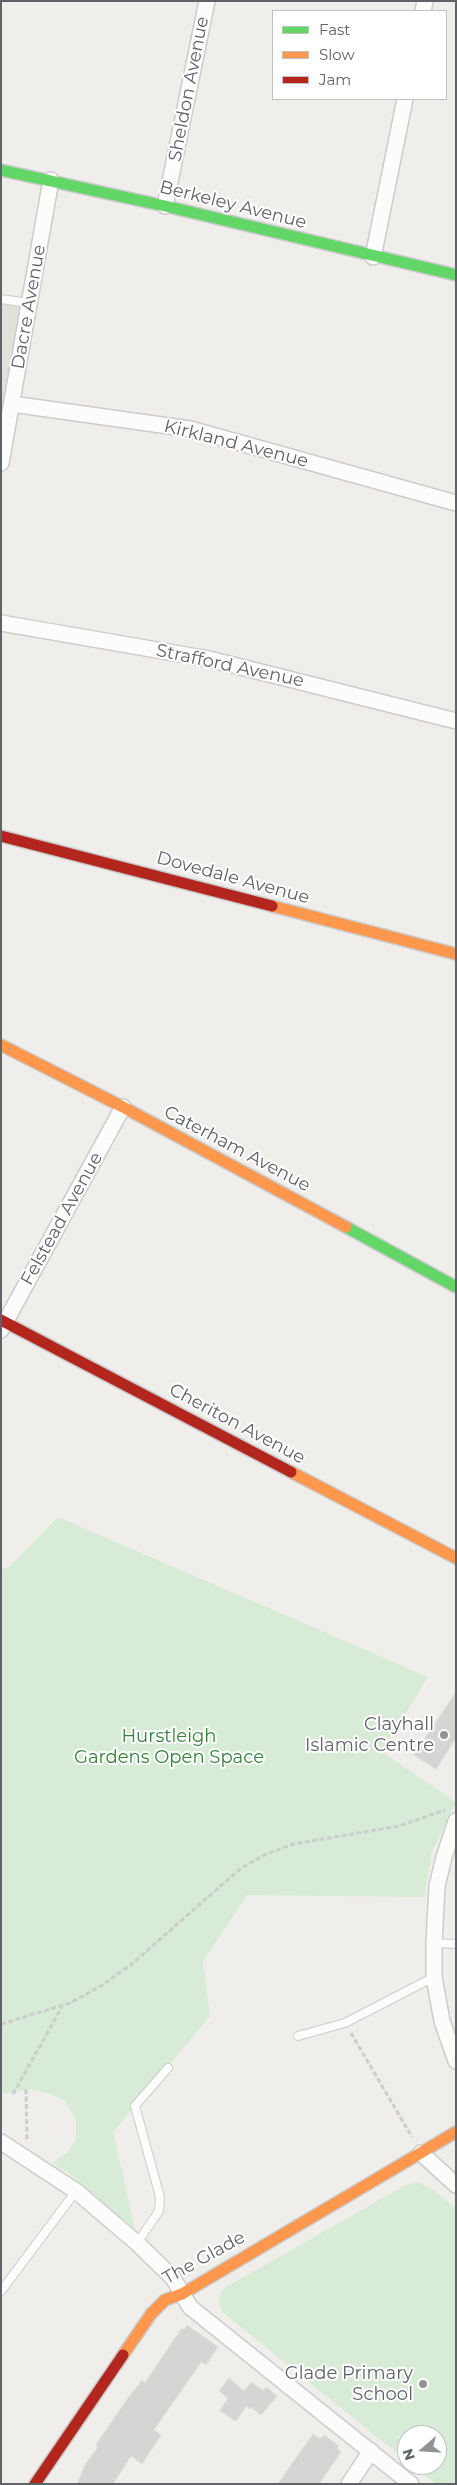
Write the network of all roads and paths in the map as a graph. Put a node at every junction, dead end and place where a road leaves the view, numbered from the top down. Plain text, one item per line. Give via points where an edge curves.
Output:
1 (207, 1) edge
2 (405, 100) edge
3 (1, 170) edge
4 (51, 180) junction
5 (166, 206) junction
6 (373, 257) junction
7 (456, 276) edge
8 (1, 298) edge
9 (30, 303) junction
10 (12, 404) junction
11 (1, 463) edge
12 (456, 503) edge
13 (1, 623) edge
14 (456, 721) edge
15 (1, 836) edge
16 (456, 954) edge
17 (1, 1045) edge
18 (123, 1107) junction
19 (456, 1287) edge
20 (3, 1324) edge
21 (456, 1558) edge
22 (452, 1814) edge
23 (434, 1943) junction
24 (456, 1944) edge
25 (434, 1976) junction
26 (62, 2006) junction
27 (345, 2023) junction
28 (1, 2024) edge
29 (298, 2036) dead end
30 (456, 2061) edge
31 (168, 2068) dead end
32 (26, 2089) dead end
33 (13, 2094) dead end
34 (456, 2132) edge
35 (1, 2142) edge
36 (421, 2153) junction
37 (28, 2157) junction
38 (456, 2185) edge
39 (76, 2191) junction
40 (137, 2242) junction
41 (1, 2291) edge
42 (182, 2294) junction
43 (371, 2451) junction
44 (35, 2484) edge
45 (349, 2484) edge
46 (411, 2484) edge

1 - 5 street, Sheldon Avenue
2 - 6 street
3 - 4 street, Berkeley Avenue
4 - 5 street, Berkeley Avenue
4 - 9 street, Dacre Avenue
5 - 6 street, Berkeley Avenue
6 - 7 street, Berkeley Avenue
8 - 9 lane
9 - 10 street, Dacre Avenue
10 - 11 street, Dacre Avenue
10 - 12 street, Kirkland Avenue via 190,429
13 - 14 street, Strafford Avenue via 209,659
15 - 16 street, Dovedale Avenue
17 - 18 street, Caterham Avenue
18 - 19 street, Caterham Avenue
18 - 20 street, Felstead Avenue
20 - 21 street, Cheriton Avenue
22 - 23 street via 438,1886
22 - 26 path via 293,1844 262,1856 240,1869 133,1964 101,1986
23 - 24 lane
23 - 25 street
25 - 27 lane
25 - 30 street via 442,2021
26 - 28 path
26 - 33 path
27 - 29 lane
27 - 36 path
31 - 40 lane via 135,2106 160,2197 159,2211
32 - 37 path
34 - 36 street, The Glade
35 - 37 street
36 - 38 street
36 - 42 street, The Glade
37 - 39 street
39 - 40 street
39 - 41 lane
40 - 42 street via 173,2278
42 - 43 street via 190,2307
42 - 44 street, The Glade via 165,2300 151,2314
43 - 45 street
43 - 46 street

